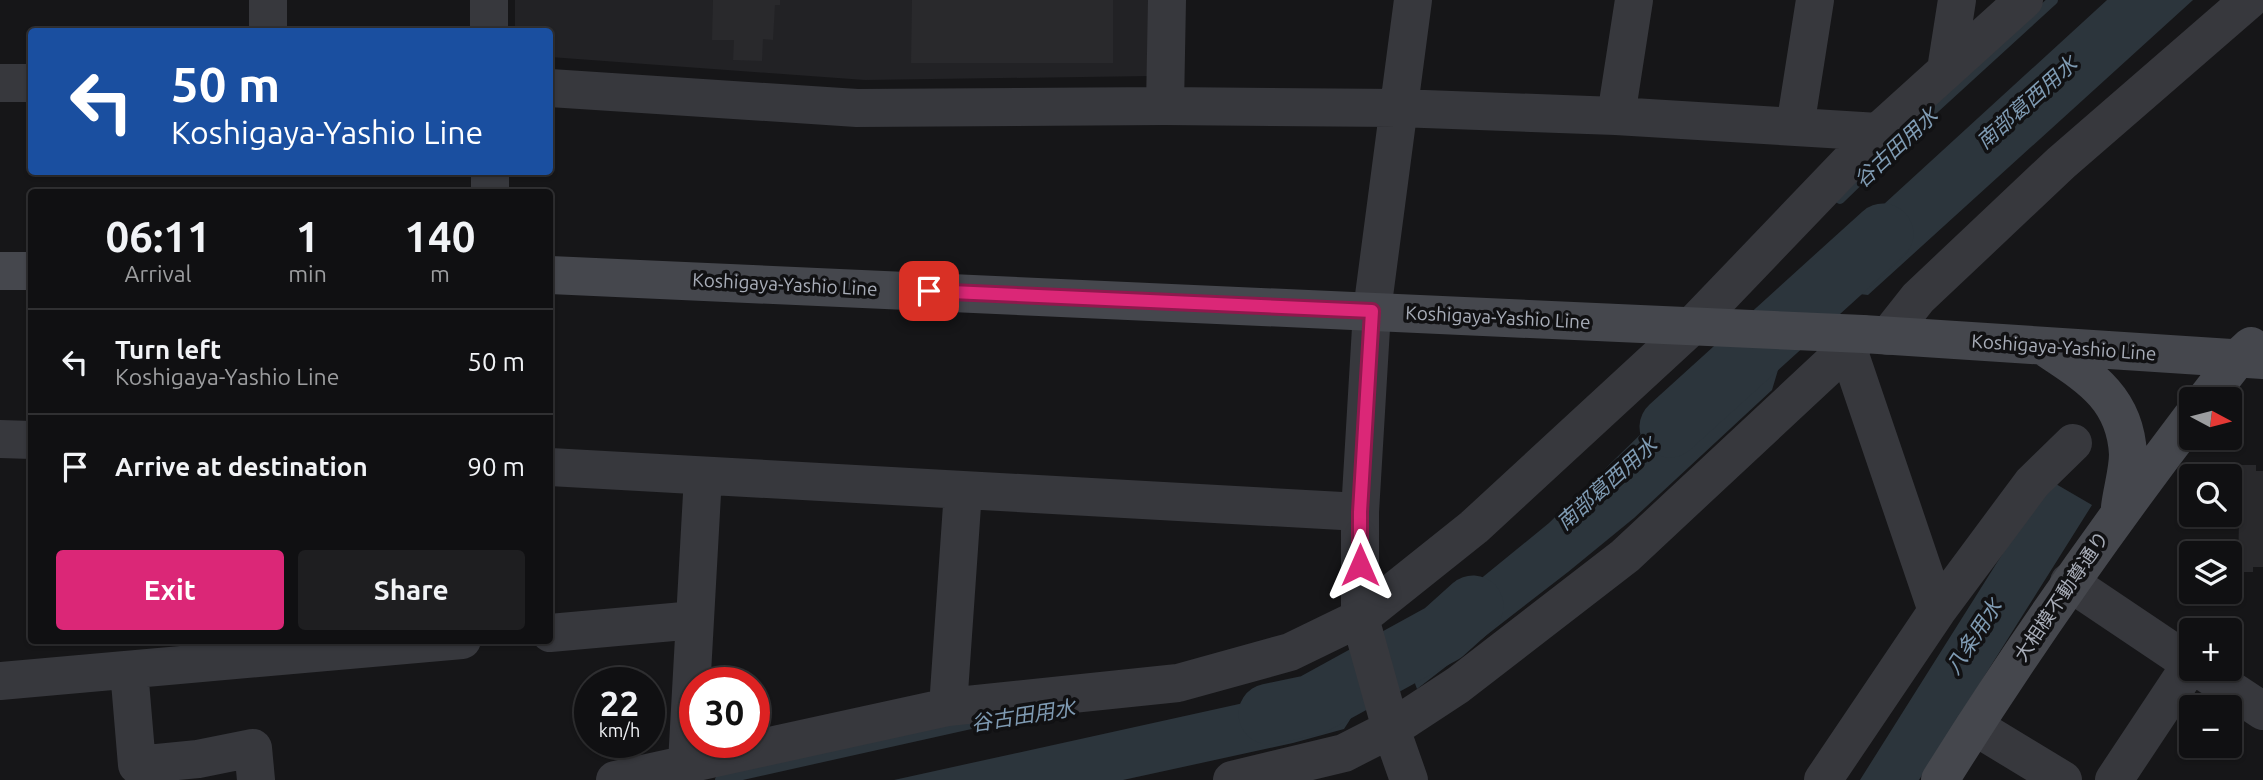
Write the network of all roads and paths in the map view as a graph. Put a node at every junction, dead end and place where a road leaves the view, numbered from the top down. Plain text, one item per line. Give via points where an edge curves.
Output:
1 (268, 0) edge
2 (489, 0) edge
3 (1167, 0) edge
4 (1413, 0) edge
5 (1634, 0) edge
6 (1815, 0) edge
7 (1957, 0) edge
8 (2024, 0) edge
9 (2249, 0) edge
10 (268, 28) edge
11 (489, 28) edge
12 (1945, 70) junction
13 (0, 83) edge
14 (28, 83) edge
15 (553, 88) edge
16 (1166, 106) junction
17 (1398, 108) junction
18 (1616, 116) junction
19 (1795, 127) junction
20 (1878, 132) junction
21 (0, 271) edge
22 (28, 271) edge
23 (553, 275) edge
24 (1372, 311) junction
25 (1693, 326) junction
26 (1866, 340) junction
27 (2042, 346) junction
28 (2254, 351) edge
29 (2218, 387) edge
30 (2179, 434) edge
31 (0, 439) edge
32 (28, 440) edge
33 (2073, 443) dead end
34 (553, 467) edge
35 (703, 476) junction
36 (962, 491) junction
37 (1360, 512) junction
38 (2119, 513) junction
39 (2069, 582) junction
40 (1937, 611) junction
41 (1360, 618) junction
42 (695, 620) junction
43 (553, 633) edge
44 (418, 644) edge
45 (2179, 656) edge
46 (129, 670) junction
47 (0, 681) edge
48 (2180, 681) edge
49 (2218, 681) edge
50 (948, 707) junction
51 (2263, 711) edge
52 (1974, 726) junction
53 (1391, 729) junction
54 (687, 764) junction
55 (256, 780) edge
56 (615, 780) edge
57 (1231, 780) edge
58 (1409, 780) edge
59 (1823, 780) edge
60 (1940, 780) edge
61 (2063, 780) edge
62 (2114, 780) edge

1 - 10 street
2 - 11 street
3 - 16 street
4 - 17 street
5 - 18 street
6 - 19 street
7 - 12 street
8 - 12 street
9 - 26 street
12 - 20 street
13 - 14 street
15 - 16 street via 857,108
16 - 17 street
17 - 18 street
17 - 24 street
18 - 19 street
19 - 20 street
20 - 25 street
21 - 22 main road
23 - 24 main road, Koshigaya-Yashio Line
24 - 25 main road, Koshigaya-Yashio Line
24 - 37 street
25 - 26 main road, Koshigaya-Yashio Line
25 - 41 street via 1474,527
26 - 27 main road, Koshigaya-Yashio Line
26 - 40 street
26 - 53 street via 1625,556 1458,685
27 - 28 main road, Koshigaya-Yashio Line
27 - 38 main road via 2094,380 2113,402 2124,427 2128,456
28 - 29 main road
30 - 38 main road, 大相模不動尊通り
31 - 32 street
33 - 40 street via 2032,483
34 - 35 street
35 - 36 street
35 - 42 street
36 - 37 street
36 - 50 street
37 - 41 street
38 - 39 main road, 大相模不動尊通り
39 - 45 street
39 - 52 main road, 大相模不動尊通り
40 - 59 street
41 - 50 street via 1290,652 1178,683
41 - 53 street
42 - 43 street
42 - 54 street
44 - 46 street
46 - 47 street
46 - 55 street via 137,765 253,748
48 - 62 street
49 - 51 street
50 - 54 street
52 - 60 main road, 大相模不動尊通り
52 - 61 street
53 - 57 street via 1344,753
53 - 58 street
54 - 56 street

